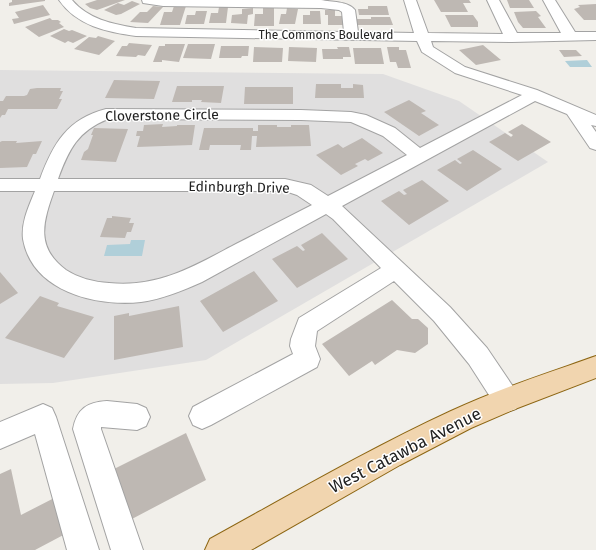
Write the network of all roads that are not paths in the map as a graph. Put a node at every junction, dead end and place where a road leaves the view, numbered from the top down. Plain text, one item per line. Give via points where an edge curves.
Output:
1 (65, 0) edge
2 (148, 0) edge
3 (410, 0) edge
4 (493, 0) edge
5 (548, 0) edge
6 (351, 35) junction
7 (423, 36) junction
8 (571, 37) junction
9 (512, 38) junction
10 (594, 38) edge
11 (534, 95) junction
12 (574, 113) junction
13 (596, 122) edge
14 (596, 144) edge
15 (419, 156) junction
16 (0, 185) edge
17 (47, 185) junction
18 (327, 205) junction
19 (396, 269) junction
20 (596, 367) edge
21 (507, 400) junction
22 (202, 416) dead end
23 (138, 417) dead end
24 (0, 436) edge
25 (83, 550) edge
26 (127, 550) edge
27 (221, 550) edge

1 - 6 street, The Commons Boulevard via 79,15 104,26 134,32
2 - 6 street via 321,4 343,7 348,10
3 - 7 street
4 - 9 street
5 - 8 street
6 - 7 street, The Commons Boulevard
7 - 9 street, The Commons Boulevard
7 - 11 street via 427,49 460,70
8 - 9 street, The Commons Boulevard
8 - 10 street, The Commons Boulevard
11 - 12 street
11 - 15 street, Cloverstone Circle
12 - 13 street
12 - 14 street
15 - 17 street, Cloverstone Circle via 389,132 351,117 106,114 90,120 74,131 61,152
15 - 18 street, Cloverstone Circle
16 - 17 street, Edinburgh Drive
17 - 18 street, Edinburgh Drive via 285,185 304,190
17 - 18 street, Cloverstone Circle via 33,226 36,248 41,259 48,269 74,285 104,293 140,293 176,284
18 - 19 street, Edinburgh Drive via 340,214
19 - 21 street, Edinburgh Drive via 442,314 478,356
19 - 22 street via 307,325 302,349 308,359
20 - 21 main road, West Catawba Avenue
21 - 27 main road, West Catawba Avenue via 390,455
23 - 26 street via 103,414 93,416 88,422 87,429
24 - 25 street via 43,417

